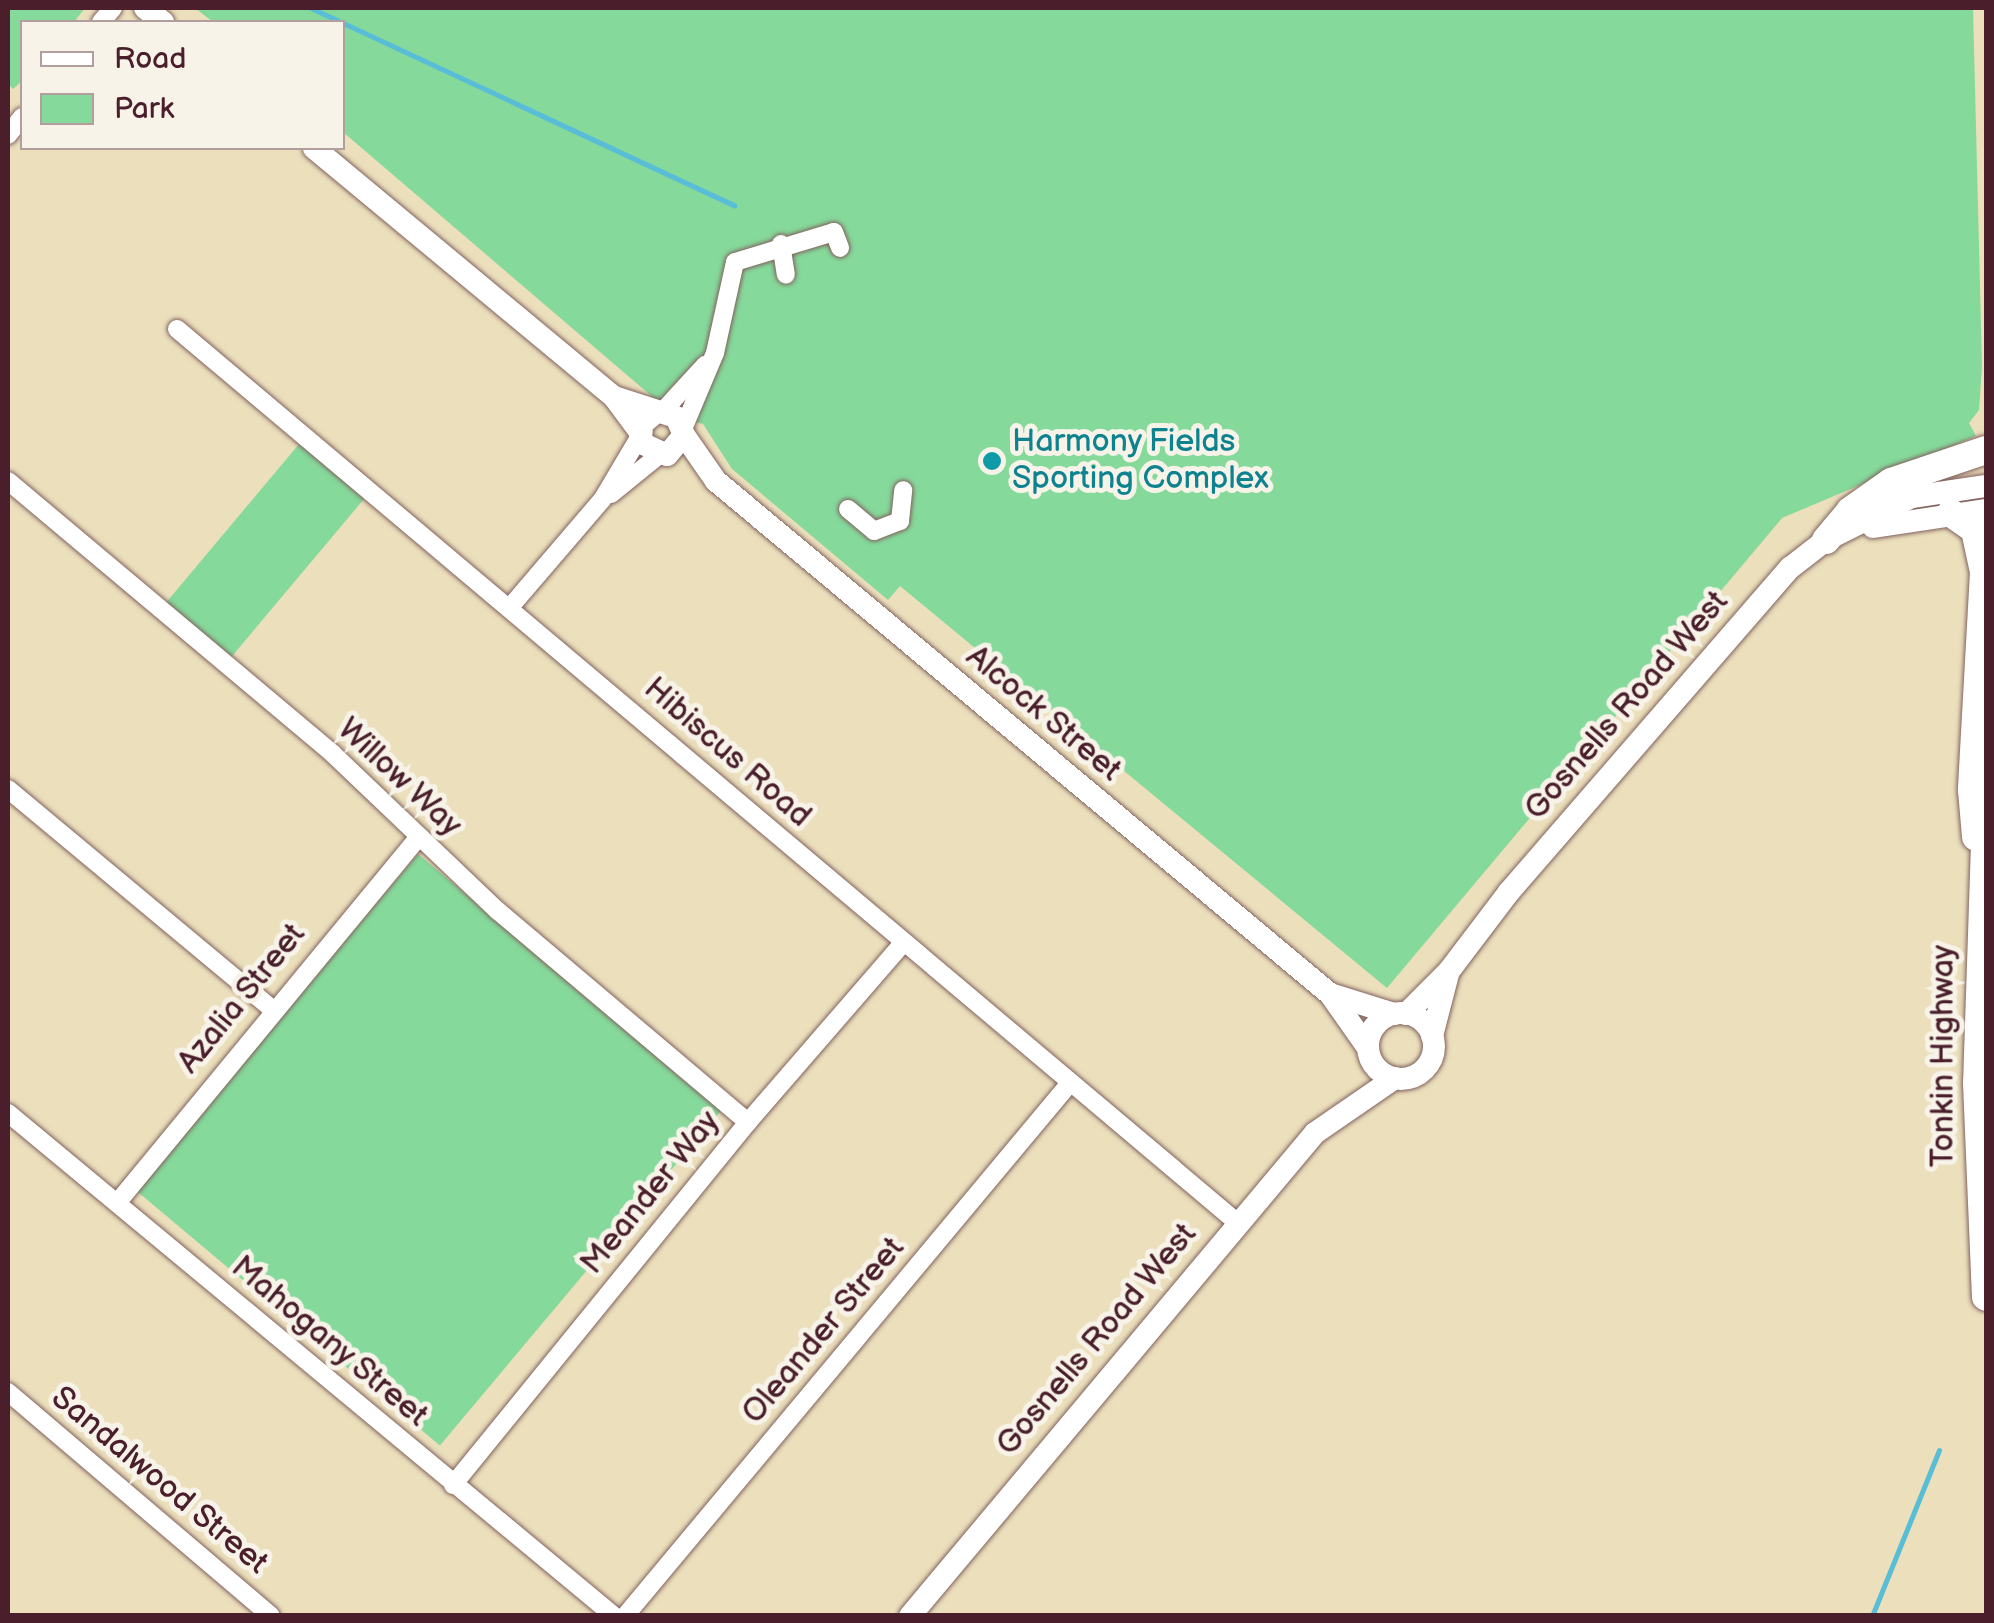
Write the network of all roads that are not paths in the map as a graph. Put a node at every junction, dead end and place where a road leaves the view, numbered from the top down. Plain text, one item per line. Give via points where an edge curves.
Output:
1 (316, 150) edge
2 (781, 244) junction
3 (840, 248) dead end
4 (786, 275) dead end
5 (177, 329) dead end
6 (714, 353) junction
7 (649, 423) junction
8 (683, 432) junction
9 (1986, 450) edge
10 (663, 455) junction
11 (8, 481) edge
12 (716, 481) junction
13 (1986, 486) edge
14 (903, 490) dead end
15 (602, 500) junction
16 (848, 509) dead end
17 (1986, 510) edge
18 (1951, 513) junction
19 (1826, 540) junction
20 (511, 606) junction
21 (8, 789) edge
22 (1986, 814) edge
23 (419, 836) junction
24 (1981, 888) junction
25 (902, 944) junction
26 (1449, 971) junction
27 (1330, 994) junction
28 (271, 1008) junction
29 (1400, 1014) junction
30 (1432, 1036) junction
31 (1369, 1051) junction
32 (1395, 1078) junction
33 (1069, 1084) junction
34 (1340, 1111) junction
35 (8, 1113) edge
36 (748, 1122) junction
37 (116, 1203) junction
38 (1238, 1223) junction
39 (1986, 1298) edge
40 (8, 1392) edge
41 (453, 1485) junction
42 (272, 1616) edge
43 (614, 1616) edge
44 (625, 1616) edge
45 (910, 1616) edge

1 - 7 main road, Alcock Street
2 - 3 street via 834,232
2 - 4 street
2 - 6 street via 735,262
5 - 20 street, Hibiscus Road
6 - 7 street
6 - 8 street
7 - 8 main road, Alcock Street
7 - 10 main road, Alcock Street
7 - 15 street
8 - 10 main road
8 - 12 main road, Alcock Street
9 - 19 highway via 1891,482 1850,511
10 - 12 main road, Alcock Street
10 - 15 street
11 - 23 street, Willow Way via 333,754
12 - 27 main road, Alcock Street
13 - 19 main road, Gosnells Road West via 1912,497
14 - 16 street via 900,521 874,530
15 - 20 street
17 - 18 main road, Gosnells Road West
18 - 19 main road, Gosnells Road West
18 - 24 highway via 1975,530 1984,572 1972,790
19 - 26 main road, Gosnells Road West via 1762,598 1508,892
20 - 25 street, Hibiscus Road
21 - 28 street
22 - 24 highway, Tonkin Highway
23 - 28 street, Azalia Street
23 - 36 street, Willow Way
24 - 39 highway, Tonkin Highway via 1979,1220
25 - 33 street, Hibiscus Road
25 - 36 street, Meander Way
26 - 29 main road, Gosnells Road West
26 - 30 main road, Gosnells Road West
27 - 29 main road, Alcock Street
27 - 31 main road, Alcock Street
28 - 37 street, Azalia Street
29 - 30 main road
29 - 31 main road, Gosnells Road West via 1372,1030
30 - 32 main road, Gosnells Road West via 1426,1068
31 - 32 main road via 1379,1070
31 - 34 main road, Gosnells Road West
32 - 34 main road, Gosnells Road West
33 - 38 street, Hibiscus Road
33 - 44 street, Oleander Street
34 - 38 main road, Gosnells Road West
35 - 37 street, Mahogany Street
36 - 41 street, Meander Way
37 - 41 street, Mahogany Street
38 - 45 main road, Gosnells Road West
40 - 42 street, Sandalwood Street
41 - 43 street, Mahogany Street

